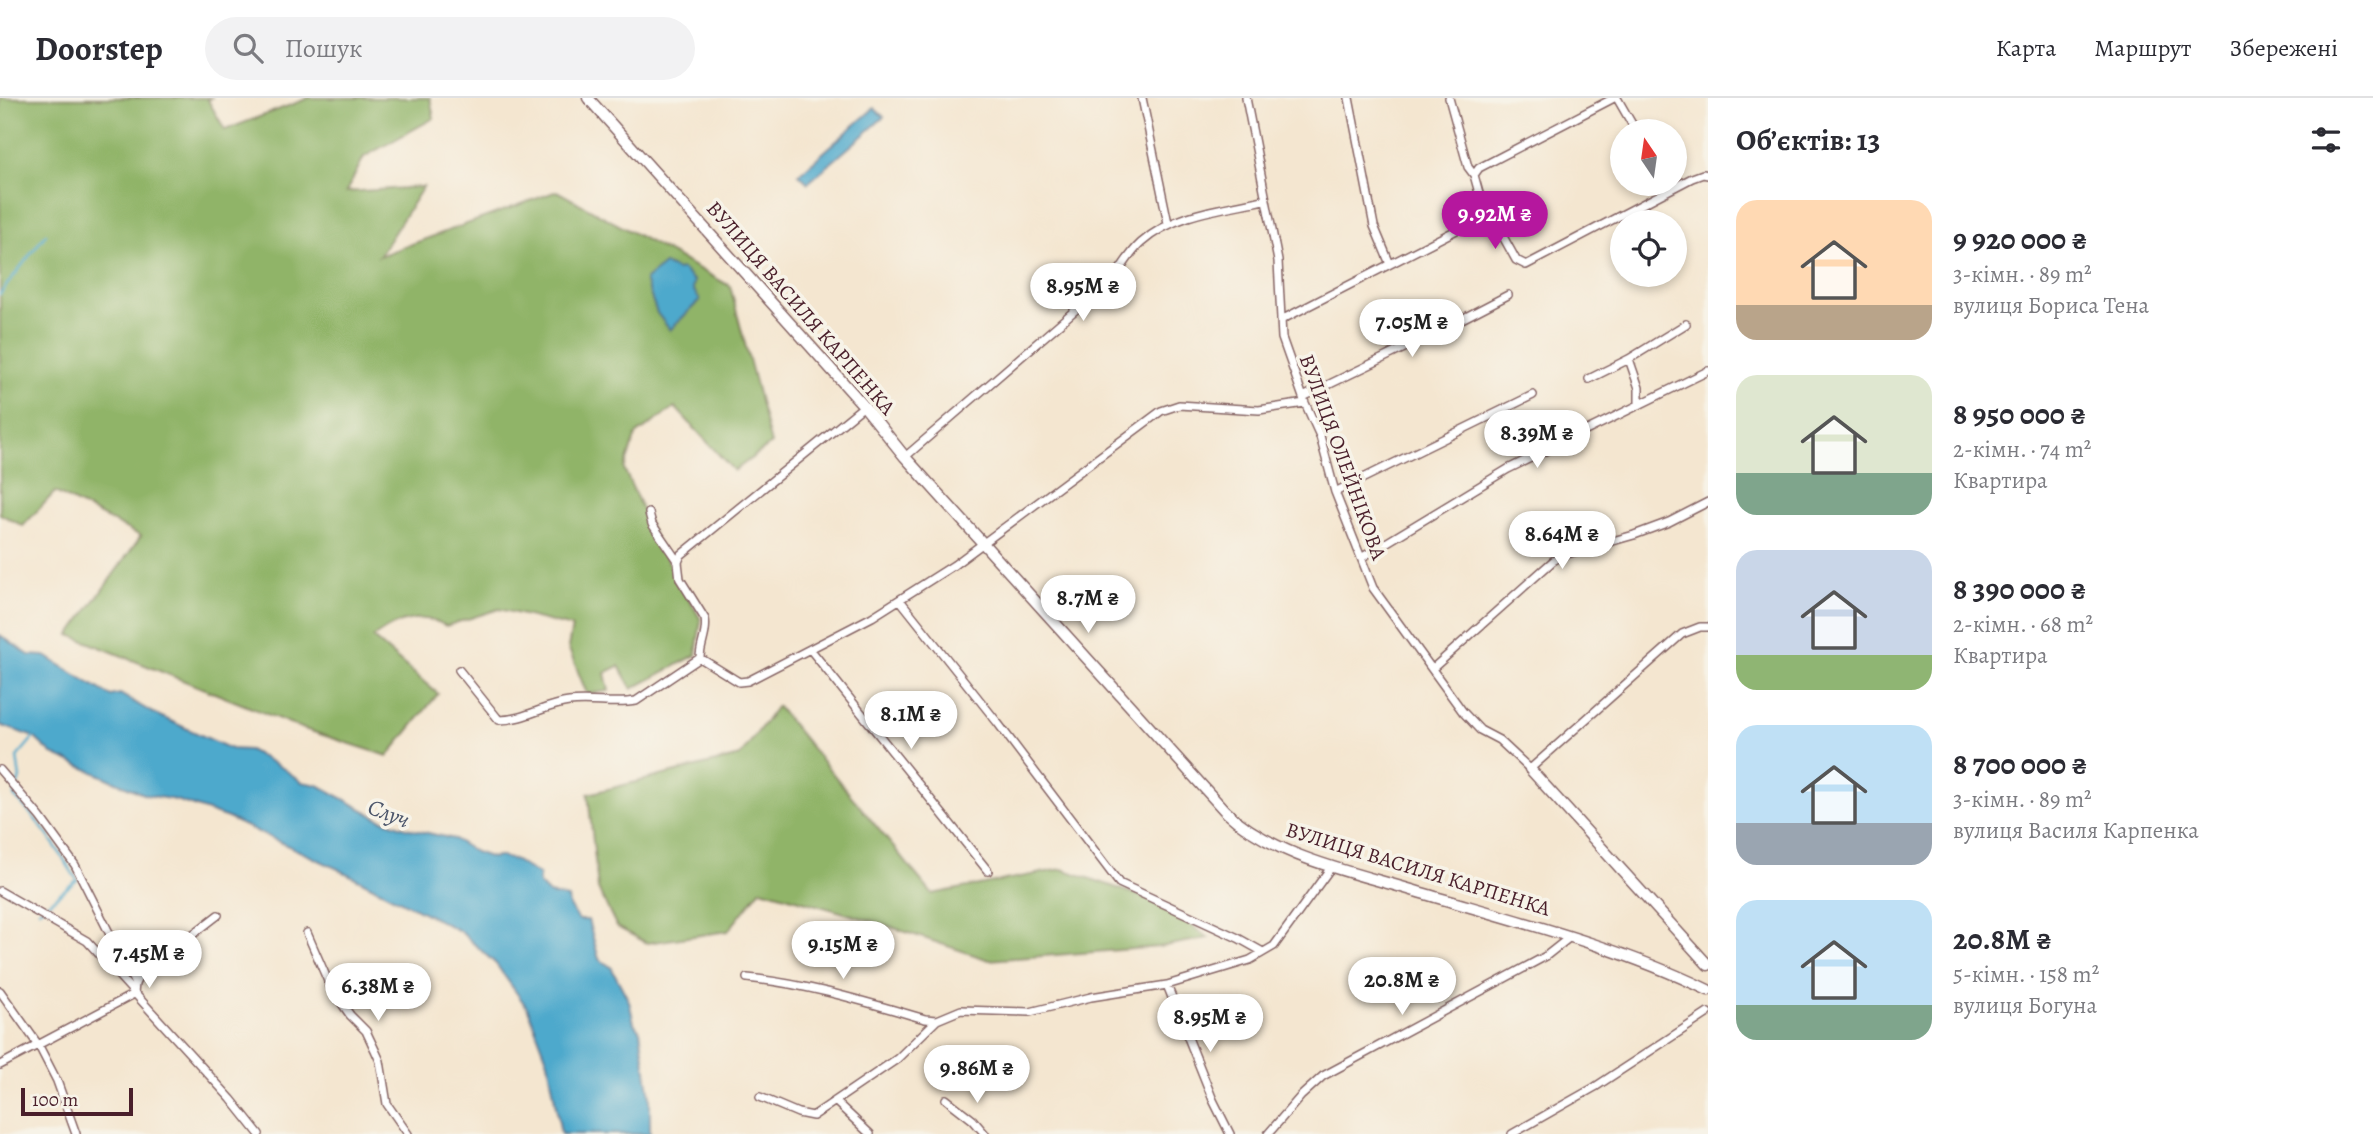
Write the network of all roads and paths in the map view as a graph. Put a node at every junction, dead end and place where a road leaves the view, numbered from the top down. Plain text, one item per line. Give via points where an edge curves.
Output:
1 (588, 98) edge
2 (1142, 98) edge
3 (1246, 98) edge
4 (1349, 98) edge
5 (1449, 98) edge
6 (1616, 98) edge
7 (1629, 119) edge
8 (1474, 175) junction
9 (1708, 175) edge
10 (1687, 181) edge
11 (1662, 196) edge
12 (1264, 200) junction
13 (1484, 211) junction
14 (1168, 223) junction
15 (1390, 264) junction
16 (1508, 295) dead end
17 (1281, 320) junction
18 (1686, 324) dead end
19 (1629, 359) junction
20 (1708, 371) edge
21 (1589, 379) dead end
22 (1534, 394) dead end
23 (1304, 400) junction
24 (1639, 405) junction
25 (864, 406) junction
26 (905, 457) junction
27 (1335, 492) junction
28 (1708, 502) edge
29 (649, 513) dead end
30 (985, 543) junction
31 (1361, 558) junction
32 (678, 562) junction
33 (900, 600) junction
34 (1708, 627) edge
35 (810, 649) junction
36 (700, 658) junction
37 (1432, 669) junction
38 (459, 670) dead end
39 (1530, 769) junction
40 (0, 770) edge
41 (1332, 866) junction
42 (988, 871) dead end
43 (0, 891) edge
44 (218, 915) dead end
45 (307, 933) dead end
46 (1570, 937) junction
47 (1263, 952) junction
48 (1708, 965) edge
49 (747, 978) dead end
50 (135, 984) junction
51 (1167, 985) junction
52 (1708, 990) edge
53 (0, 991) edge
54 (134, 994) junction
55 (1708, 1013) edge
56 (937, 1020) junction
57 (39, 1046) junction
58 (0, 1065) edge
59 (760, 1097) dead end
60 (946, 1099) dead end
61 (835, 1101) junction
62 (76, 1134) edge
63 (259, 1134) edge
64 (408, 1134) edge
65 (870, 1134) edge
66 (985, 1134) edge
67 (1230, 1134) edge
68 (1268, 1134) edge
69 (1512, 1134) edge

1 - 25 street, ВУЛИЦЯ ВАСИЛЯ КАРПЕНКА
2 - 14 street
3 - 12 street, ВУЛИЦЯ ОЛЕЙНІКОВА
4 - 15 street via 1374,226
5 - 8 street
6 - 7 street
6 - 8 street via 1479,167
8 - 13 street
9 - 10 street
11 - 13 street via 1526,265 1516,260
12 - 14 street
12 - 17 street, ВУЛИЦЯ ОЛЕЙНІКОВА via 1278,261
13 - 15 street via 1480,218
14 - 26 street via 1139,245 1117,274
15 - 17 street
16 - 23 street
17 - 23 street, ВУЛИЦЯ ОЛЕЙНІКОВА via 1282,338
18 - 19 street
19 - 21 street
19 - 24 street via 1639,388
20 - 24 street
22 - 27 street
23 - 27 street, ВУЛИЦЯ ОЛЕЙНІКОВА via 1320,436
23 - 30 street via 1259,410 1180,405 1161,411
24 - 31 street via 1508,469
25 - 26 street, ВУЛИЦЯ ВАСИЛЯ КАРПЕНКА
25 - 32 street
26 - 30 street, ВУЛИЦЯ ВАСИЛЯ КАРПЕНКА
27 - 31 street, ВУЛИЦЯ ОЛЕЙНІКОВА
28 - 37 street via 1669,522 1563,555 1543,567 1530,584
29 - 32 street
30 - 33 street
30 - 41 street, ВУЛИЦЯ ВАСИЛЯ КАРПЕНКА via 1241,826 1276,846
31 - 37 street, ВУЛИЦЯ ОЛЕЙНІКОВА via 1373,588
32 - 36 street via 680,579 705,620
33 - 35 street
33 - 47 street via 1119,883
34 - 39 street via 1682,634
35 - 36 street via 739,682
35 - 42 street
36 - 38 street via 636,701 568,702 512,720 499,720
37 - 39 street, ВУЛИЦЯ ОЛЕЙНІКОВА via 1480,730 1499,740
39 - 48 street
40 - 50 street via 75,865
41 - 46 street, ВУЛИЦЯ ВАСИЛЯ КАРПЕНКА
41 - 47 street via 1274,946
43 - 54 street via 87,941
44 - 50 street via 139,976
45 - 64 street via 331,988 376,1050 387,1104
46 - 52 street, ВУЛИЦЯ ВАСИЛЯ КАРПЕНКА
46 - 68 street via 1546,956 1323,1076
47 - 51 street
49 - 56 street via 787,982
50 - 54 street
51 - 56 street via 1030,1012 969,1009
51 - 67 street
53 - 57 street
54 - 57 street
54 - 63 street
55 - 69 street via 1595,1087
56 - 61 street via 897,1059
57 - 58 street
57 - 62 street
59 - 61 street via 813,1116
60 - 66 street
61 - 65 street

